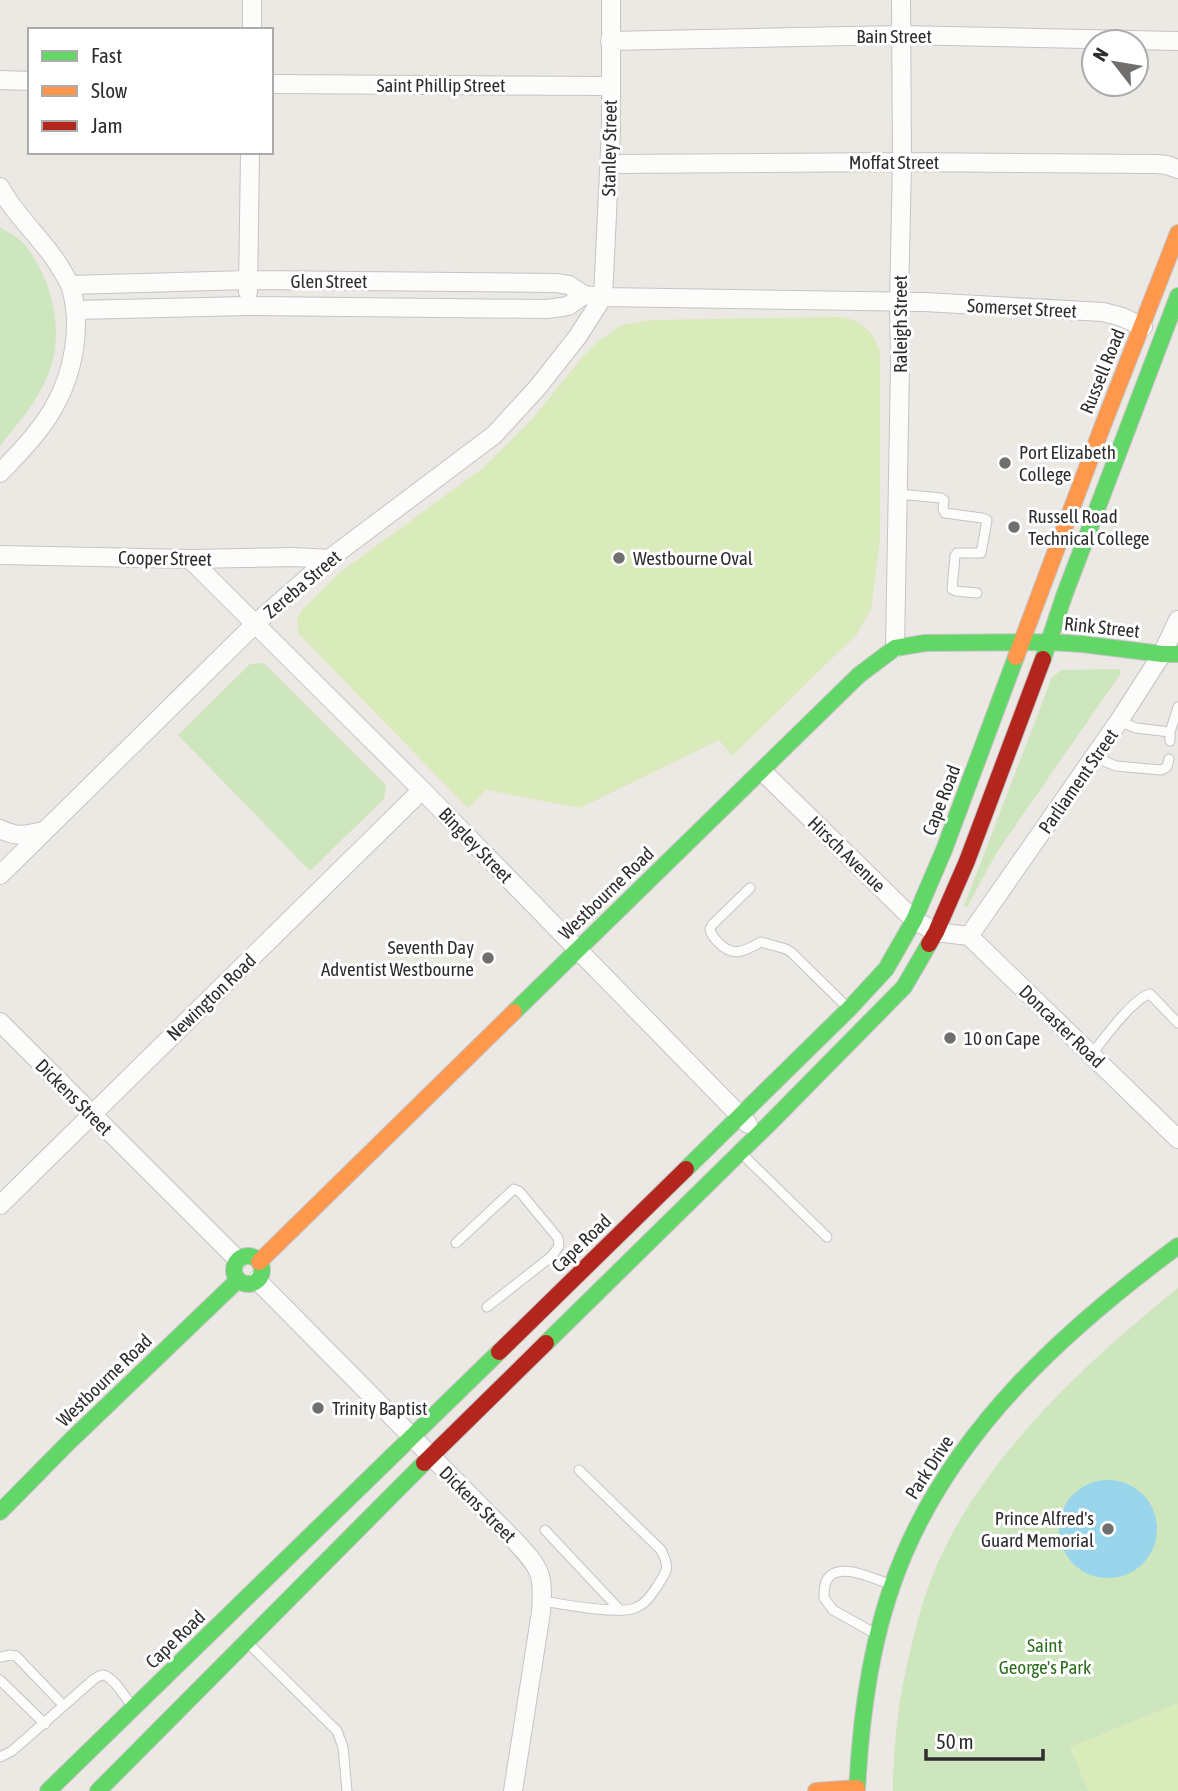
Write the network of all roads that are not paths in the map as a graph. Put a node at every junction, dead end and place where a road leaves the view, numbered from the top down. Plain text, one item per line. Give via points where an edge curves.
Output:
1 (252, 0) edge
2 (611, 0) edge
3 (901, 0) edge
4 (252, 28) edge
5 (901, 35) junction
6 (610, 41) junction
7 (1178, 41) edge
8 (0, 80) edge
9 (28, 81) edge
10 (273, 84) edge
11 (610, 86) junction
12 (250, 154) edge
13 (902, 162) junction
14 (609, 164) junction
15 (1178, 169) edge
16 (0, 187) edge
17 (1178, 233) edge
18 (248, 280) junction
19 (70, 285) junction
20 (584, 295) junction
21 (1178, 296) edge
22 (603, 297) junction
23 (899, 302) junction
24 (248, 306) junction
25 (76, 310) junction
26 (1143, 327) junction
27 (0, 473) edge
28 (898, 494) junction
29 (0, 555) edge
30 (190, 559) junction
31 (329, 559) junction
32 (977, 593) dead end
33 (1178, 621) edge
34 (255, 624) junction
35 (1049, 642) junction
36 (1023, 643) junction
37 (895, 648) junction
38 (1170, 654) edge
39 (1178, 707) edge
40 (1119, 721) junction
41 (1094, 757) junction
42 (1151, 758) dead end
43 (1169, 760) dead end
44 (1150, 769) junction
45 (762, 771) junction
46 (422, 790) junction
47 (0, 828) edge
48 (46, 830) junction
49 (0, 875) edge
50 (750, 888) dead end
51 (914, 920) junction
52 (936, 932) junction
53 (969, 936) junction
54 (578, 949) junction
55 (849, 1010) junction
56 (0, 1023) edge
57 (1178, 1023) edge
58 (1091, 1055) junction
59 (90, 1114) junction
60 (741, 1116) junction
61 (758, 1134) junction
62 (1178, 1139) edge
63 (740, 1152) junction
64 (0, 1205) edge
65 (827, 1237) dead end
66 (456, 1243) dead end
67 (1178, 1246) edge
68 (238, 1260) junction
69 (259, 1262) junction
70 (239, 1280) junction
71 (257, 1280) junction
72 (486, 1307) dead end
73 (412, 1437) junction
74 (430, 1457) junction
75 (579, 1470) dead end
76 (0, 1512) edge
77 (545, 1530) dead end
78 (892, 1586) junction
79 (542, 1601) junction
80 (620, 1610) junction
81 (878, 1635) junction
82 (247, 1642) junction
83 (0, 1657) edge
84 (0, 1680) edge
85 (64, 1706) junction
86 (134, 1709) junction
87 (45, 1724) junction
88 (0, 1757) edge
89 (857, 1789) edge
90 (48, 1791) edge
91 (98, 1791) edge
92 (347, 1791) edge
93 (513, 1791) edge
94 (816, 1791) edge

1 - 4 street
2 - 6 street, Stanley Street
3 - 5 street, Raleigh Street
5 - 6 street, Bain Street
5 - 7 street, Bain Street
5 - 13 street, Raleigh Street
6 - 11 street, Stanley Street
8 - 9 street
10 - 11 street, Saint Phillip Street
11 - 14 street, Stanley Street
12 - 18 street
13 - 14 street, Moffat Street
13 - 15 street, Moffat Street via 1155,164
13 - 23 street, Raleigh Street
14 - 22 street, Stanley Street
16 - 19 street
17 - 26 main road, Russell Road
18 - 19 street, Glen Street
18 - 20 street, Glen Street via 556,283
18 - 24 street
19 - 25 street
20 - 22 street, Glen Street
20 - 24 street, Glen Street via 568,306 547,309
21 - 35 main road
22 - 23 street, Glen Street
22 - 31 street, Zereba Street via 564,355 502,427
23 - 26 street, Somerset Street via 1103,312
23 - 28 street, Raleigh Street
24 - 25 street, Glen Street
25 - 27 street via 73,355 55,406
26 - 36 main road, Russell Road
28 - 32 lane via 941,498 945,513 988,520 981,553 954,556 952,589
28 - 37 street, Raleigh Street
29 - 30 street, Cooper Street
30 - 31 street, Cooper Street
30 - 34 street, Bingley Street
31 - 34 street, Zereba Street
33 - 38 street, Parliament Street
34 - 46 street, Bingley Street
34 - 48 street, Zereba Street
35 - 36 main road, Rink Street
35 - 38 main road, Rink Street
35 - 52 main road
36 - 37 main road, Westbourne Road via 925,643
36 - 51 main road, Cape Road
37 - 45 main road, Westbourne Road via 859,675
38 - 40 street, Parliament Street
39 - 40 lane via 1170,736
40 - 41 street, Parliament Street
41 - 44 lane
41 - 53 street, Parliament Street
42 - 44 lane
43 - 44 lane via 1165,769
45 - 51 street, Hirsch Avenue
45 - 54 main road, Westbourne Road
46 - 54 street, Bingley Street
46 - 59 street, Newington Road
47 - 48 street via 21,836
48 - 49 street, Zereba Street
50 - 55 lane via 712,925 712,936 735,953 761,942 786,949
51 - 52 street, Hirsch Avenue
51 - 55 main road, Cape Road via 886,969
52 - 53 street
52 - 61 main road via 904,987
53 - 58 street, Doncaster Road
54 - 60 street, Bingley Street
54 - 69 main road, Westbourne Road
55 - 60 main road, Cape Road
56 - 59 street, Dickens Street
57 - 58 lane via 1150,994 1142,996
58 - 62 street, Doncaster Road
59 - 64 street, Newington Road
59 - 68 street, Dickens Street
60 - 61 street, Bingley Street
60 - 73 main road, Cape Road
61 - 63 main road
63 - 65 lane
63 - 74 main road
66 - 72 lane via 514,1189 558,1238 552,1256
67 - 78 main road, Park Drive via 1074,1329 998,1408 937,1489
68 - 69 main road via 247,1256
68 - 70 main road via 234,1272
69 - 71 main road via 262,1271
70 - 71 main road via 251,1284
70 - 76 main road, Westbourne Road
71 - 73 street, Dickens Street
73 - 74 street, Dickens Street
73 - 86 main road, Cape Road
74 - 79 street, Dickens Street via 531,1558 541,1573
74 - 82 main road
75 - 80 lane via 661,1550 667,1563 667,1571 650,1597 638,1607
77 - 80 lane
78 - 81 main road, Park Drive
78 - 81 lane via 840,1571 829,1576 824,1586 824,1598 833,1610
79 - 80 lane
79 - 93 street, Dickens Street
81 - 89 main road, Park Drive via 869,1672
82 - 91 main road
82 - 92 lane via 337,1731
83 - 85 lane via 16,1656
84 - 87 lane
85 - 86 lane via 104,1675
85 - 87 lane
86 - 90 main road, Cape Road
87 - 88 lane
89 - 94 main road

